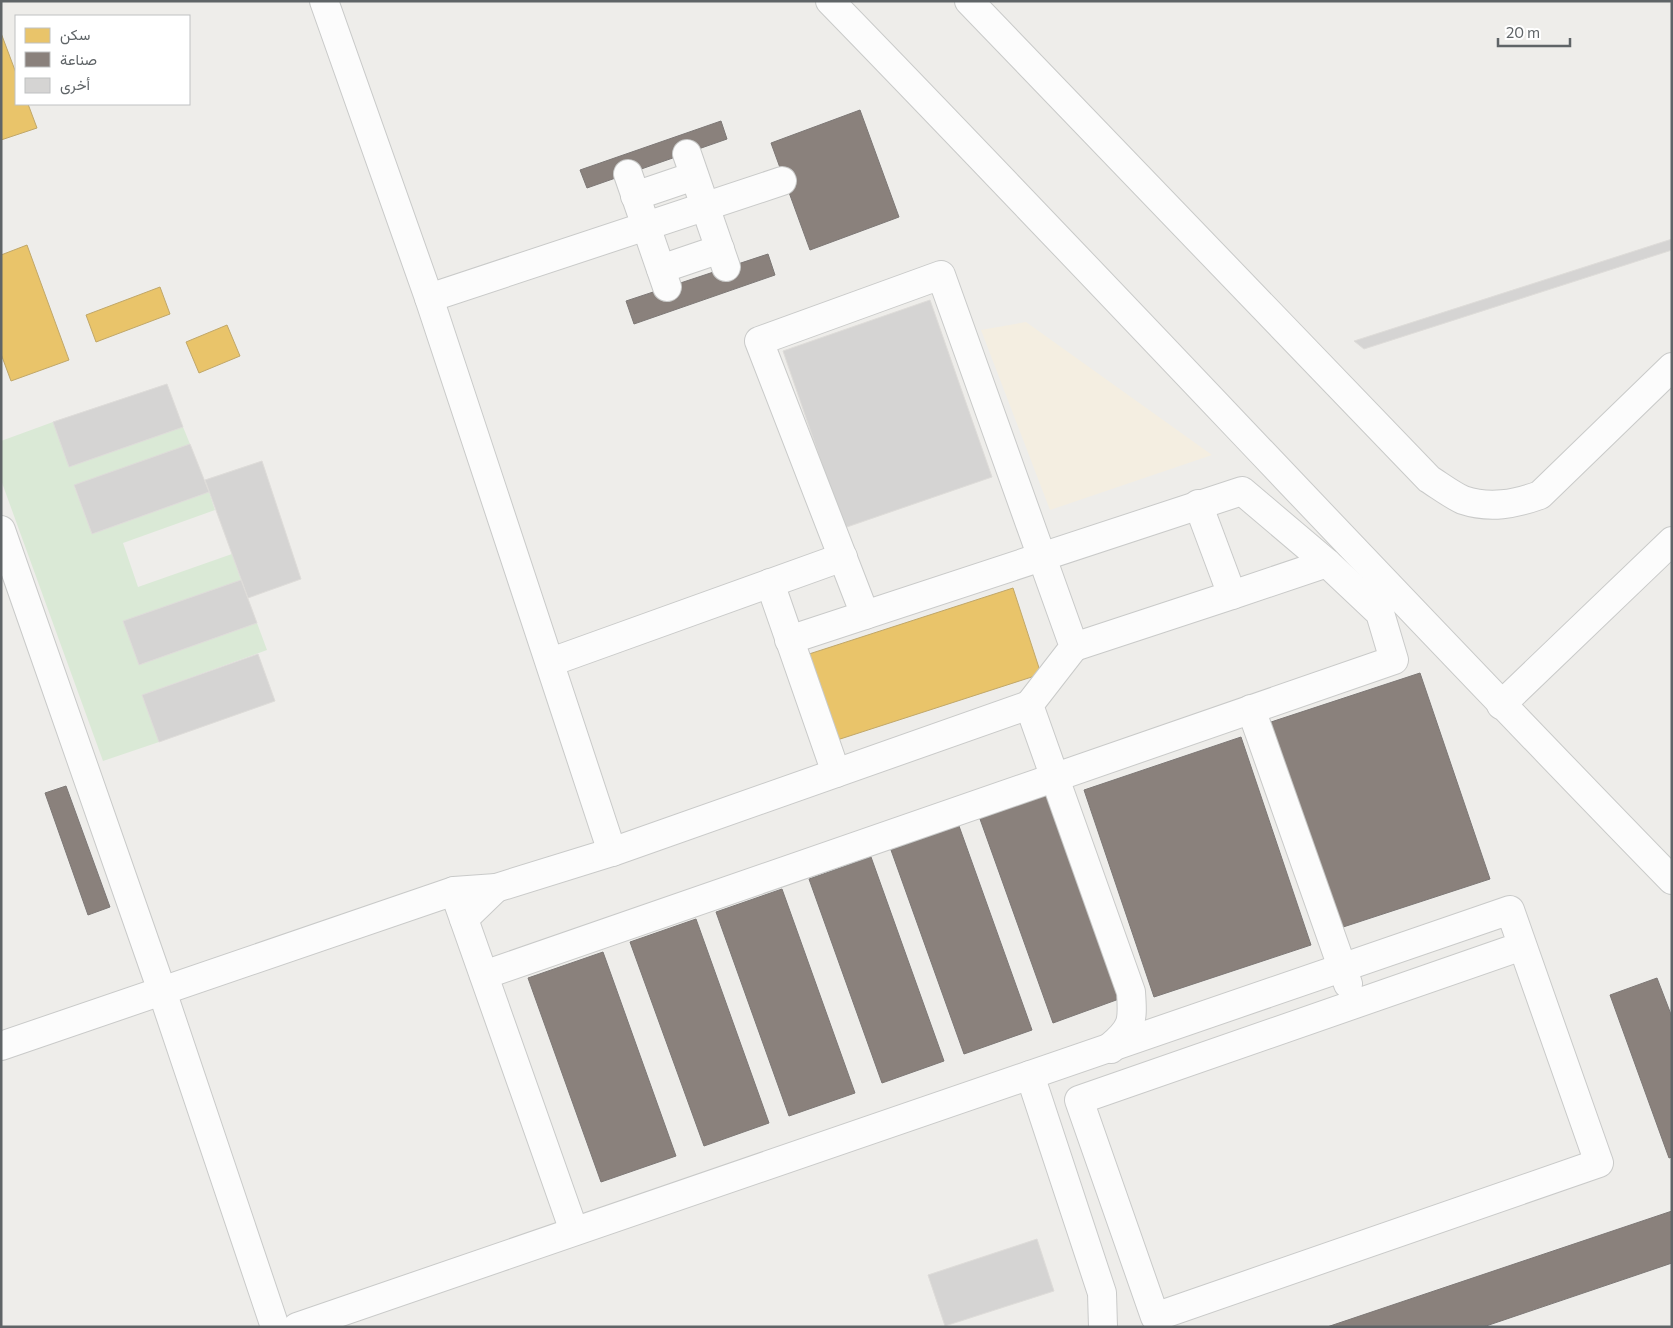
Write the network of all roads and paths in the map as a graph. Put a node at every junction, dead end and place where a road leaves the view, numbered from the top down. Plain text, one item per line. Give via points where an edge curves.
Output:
1 (324, 1) edge
2 (830, 1) edge
3 (969, 1) edge
4 (782, 181) dead end
5 (705, 206) junction
6 (646, 226) junction
7 (429, 298) junction
8 (1672, 367) edge
9 (1198, 504) junction
10 (1, 530) edge
11 (1672, 541) edge
12 (1042, 556) junction
13 (843, 557) junction
14 (1327, 564) junction
15 (770, 583) junction
16 (1232, 595) junction
17 (865, 615) junction
18 (789, 640) junction
19 (1074, 647) junction
20 (550, 662) junction
21 (1029, 706) junction
22 (1501, 706) junction
23 (1251, 709) junction
24 (836, 773) junction
25 (1055, 777) junction
26 (612, 852) junction
27 (1672, 880) edge
28 (496, 888) junction
29 (454, 891) junction
30 (464, 919) junction
31 (1522, 946) junction
32 (1342, 968) junction
33 (484, 975) junction
34 (162, 991) junction
35 (1355, 1004) junction
36 (1, 1046) edge
37 (1110, 1048) junction
38 (1030, 1075) junction
39 (1127, 1083) junction
40 (574, 1231) junction
41 (275, 1327) edge
42 (297, 1327) edge
43 (1103, 1327) edge

1 - 7 lane
2 - 22 lane via 1011,187
3 - 8 lane via 1430,479 1462,500 1488,506 1516,504 1540,495
4 - 5 lane
5 - 6 lane
5 - 6 lane via 691,165 631,185
5 - 6 lane via 723,258 664,278
6 - 7 lane
7 - 20 lane
9 - 12 lane
9 - 14 lane via 1242,491
9 - 16 lane
10 - 34 lane
11 - 22 lane
12 - 13 lane via 941,274 759,341
12 - 17 lane
12 - 19 lane
13 - 15 lane
13 - 17 lane
14 - 16 lane
14 - 23 lane via 1380,613 1394,660
15 - 18 lane
15 - 20 lane
16 - 19 lane
17 - 18 lane
18 - 24 lane
19 - 21 lane
20 - 26 lane
21 - 24 lane
21 - 25 lane
22 - 27 lane
23 - 25 lane
23 - 32 lane
24 - 26 lane
25 - 33 lane
25 - 37 lane via 1132,992 1132,1017 1124,1036
26 - 28 lane
28 - 29 lane
28 - 30 lane
29 - 30 lane
29 - 34 lane
30 - 33 lane
31 - 32 lane via 1510,910
31 - 35 lane
31 - 39 lane via 1598,1163 1155,1318 1079,1100
32 - 35 lane
32 - 37 lane
33 - 40 lane
34 - 36 lane
34 - 41 lane
35 - 39 lane
37 - 38 lane
37 - 39 lane
38 - 40 lane
38 - 43 lane via 1102,1293
40 - 42 lane

